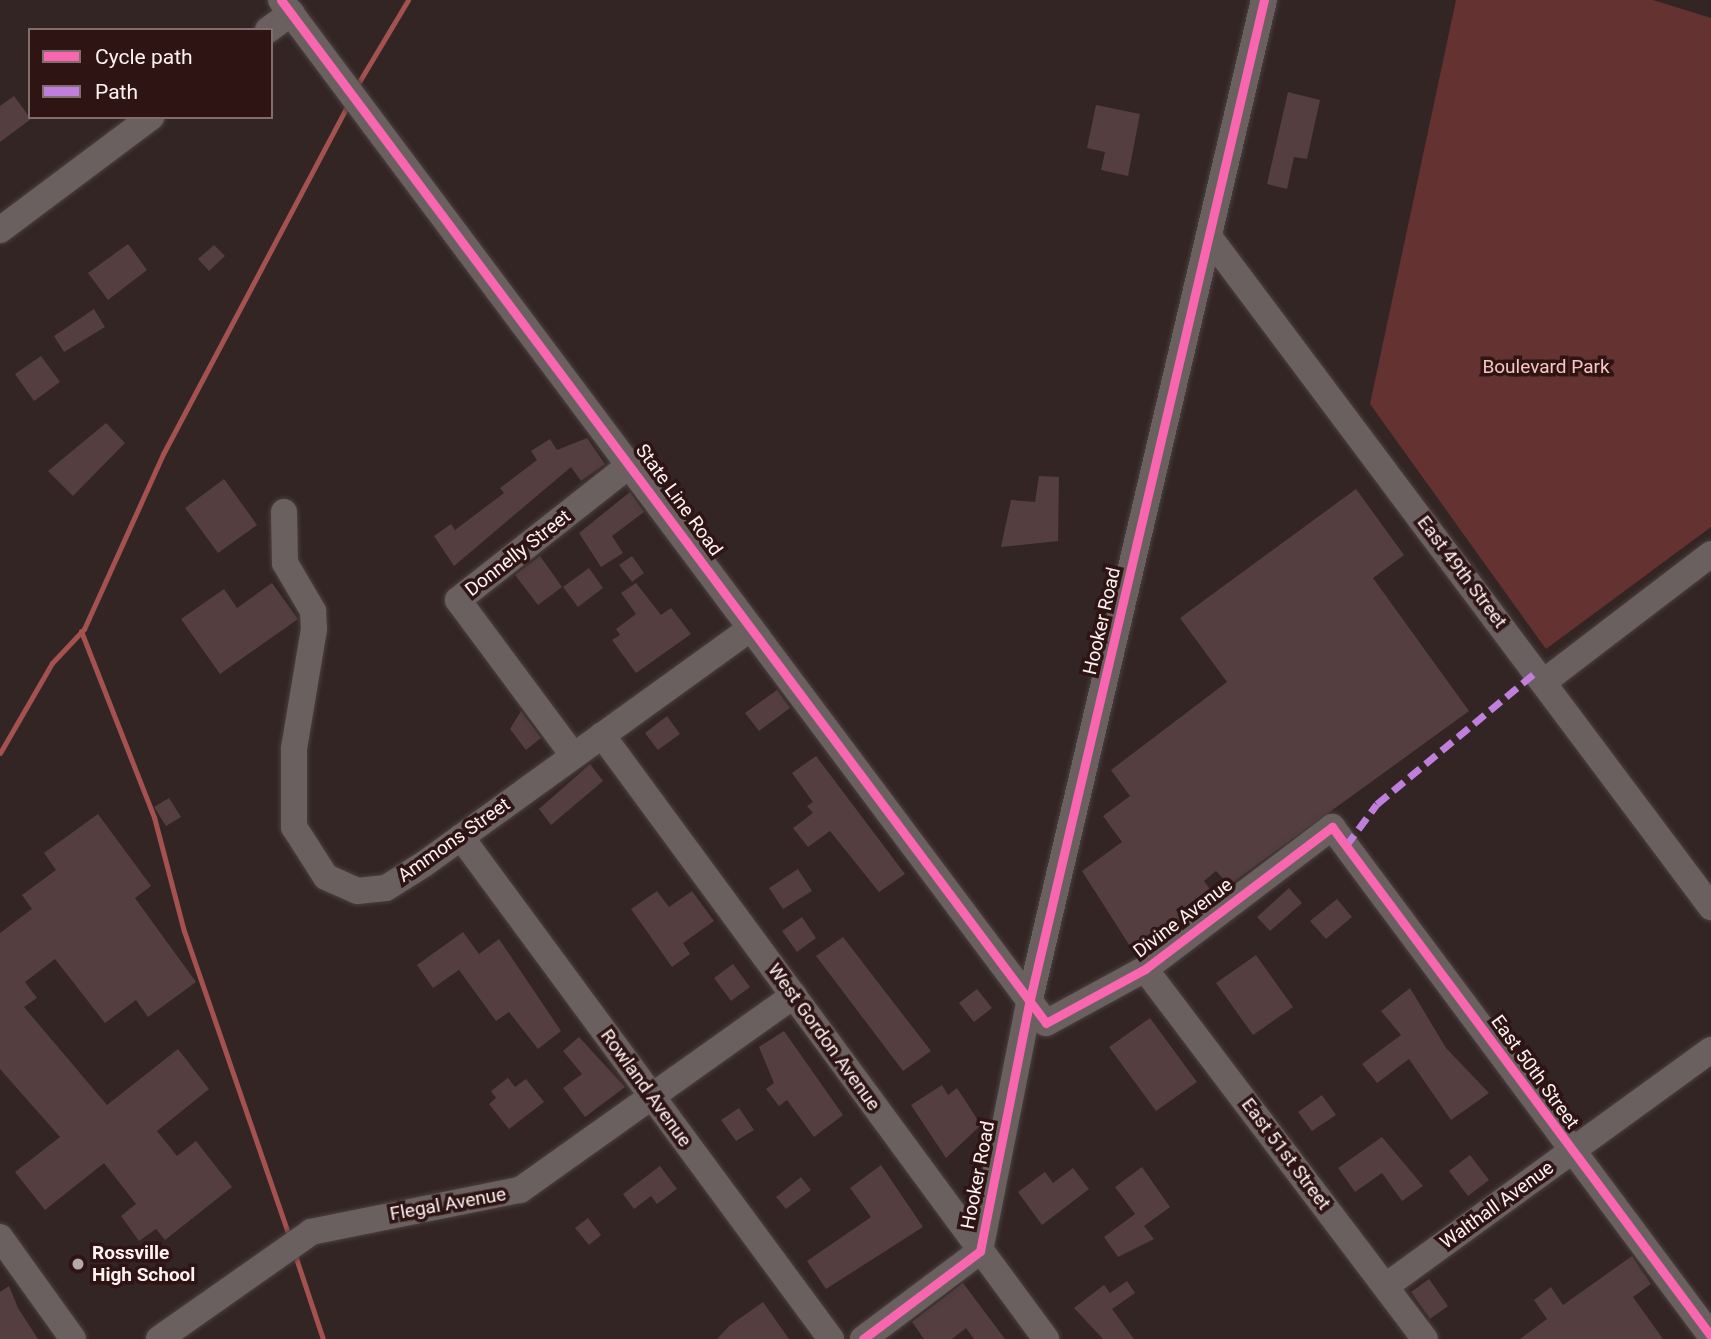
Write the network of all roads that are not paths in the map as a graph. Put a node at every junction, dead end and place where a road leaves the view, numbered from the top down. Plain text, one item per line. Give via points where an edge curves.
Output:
1 (1264, 0) edge
2 (286, 7) edge
3 (270, 28) edge
4 (148, 119) edge
5 (0, 230) edge
6 (1210, 238) junction
7 (631, 464) junction
8 (284, 512) dead end
9 (1711, 554) edge
10 (751, 628) junction
11 (1545, 681) junction
12 (602, 735) junction
13 (573, 755) junction
14 (1332, 827) joint
15 (461, 836) junction
16 (1711, 907) edge
17 (1145, 969) junction
18 (794, 995) junction
19 (1030, 999) junction
20 (1046, 1023) joint
21 (1711, 1051) edge
22 (653, 1098) junction
23 (1571, 1150) junction
24 (0, 1237) edge
25 (980, 1251) junction
26 (1386, 1286) junction
27 (1711, 1336) edge
28 (73, 1339) edge
29 (159, 1339) edge
30 (831, 1339) edge
31 (863, 1339) edge
32 (1046, 1339) edge
33 (1426, 1339) edge

1 - 6 street, Hooker Road
2 - 3 street
2 - 7 street, State Line Road
4 - 5 street
6 - 11 street, East 49th Street
6 - 19 street, Hooker Road
7 - 10 street, State Line Road
7 - 13 street, Donnelly Street via 458,600
8 - 15 street, Ammons Street via 285,563 314,620 292,776 297,837 326,877 367,892 386,888
9 - 11 street
10 - 12 street, Ammons Street
10 - 19 street, State Line Road
11 - 16 street, East 49th Street
12 - 13 street, Ammons Street
12 - 18 street, West Gordon Avenue
13 - 15 street, Ammons Street
14 - 17 street, Divine Avenue
14 - 23 street, East 50th Street
15 - 22 street, Rowland Avenue
17 - 20 street, Divine Avenue
17 - 26 street, East 51st Street
18 - 22 street, Flegal Avenue
18 - 25 street, West Gordon Avenue
19 - 20 street, State Line Road
19 - 25 street, Hooker Road
21 - 23 street, Walthall Avenue
22 - 29 street, Flegal Avenue via 520,1190 344,1223 288,1243
22 - 30 street, Rowland Avenue
23 - 26 street, Walthall Avenue
23 - 27 street, East 50th Street
24 - 28 street
25 - 31 street
25 - 32 street, West Gordon Avenue
26 - 33 street, East 51st Street

